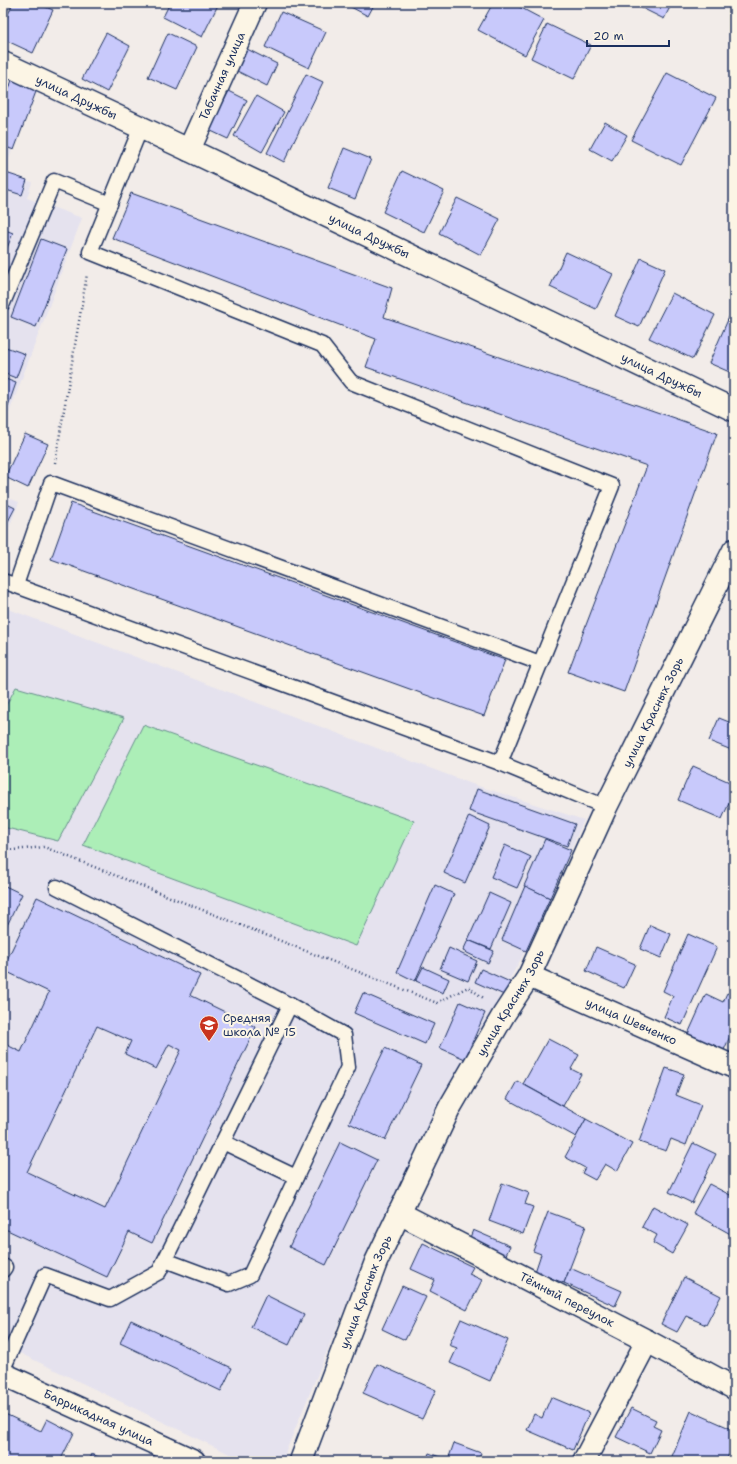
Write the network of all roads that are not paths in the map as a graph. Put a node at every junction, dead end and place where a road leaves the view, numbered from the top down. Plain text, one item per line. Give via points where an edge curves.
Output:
1 (255, 3) edge
2 (3, 64) edge
3 (141, 128) junction
4 (189, 150) junction
5 (110, 204) junction
6 (3, 303) edge
7 (734, 410) edge
8 (734, 550) edge
9 (9, 583) edge
10 (540, 663) junction
11 (500, 763) junction
12 (606, 807) junction
13 (57, 887) dead end
14 (528, 976) junction
15 (290, 1005) junction
16 (734, 1067) edge
17 (223, 1142) junction
18 (296, 1177) junction
19 (399, 1213) junction
20 (165, 1260) junction
21 (3, 1266) edge
22 (3, 1270) edge
23 (648, 1341) junction
24 (3, 1369) edge
25 (3, 1374) edge
26 (734, 1388) edge
27 (194, 1461) edge
28 (301, 1461) edge
29 (584, 1461) edge

1 - 4 street, Табачная улица
2 - 3 street, улица Дружбы
3 - 4 street, улица Дружбы
3 - 5 lane
4 - 7 street, улица Дружбы
5 - 6 lane via 54,182
5 - 10 lane via 90,252 322,345 351,382 612,486
8 - 12 street, улица Красных Зорь
9 - 10 lane via 52,483
9 - 11 lane
10 - 11 lane
11 - 12 lane
12 - 14 street, улица Красных Зорь
13 - 15 lane
14 - 16 street, улица Шевченко
14 - 19 street, улица Красных Зорь via 450,1107
15 - 17 lane
15 - 18 lane via 344,1035 348,1067
17 - 18 lane
17 - 20 lane
18 - 20 lane via 250,1275 230,1284
19 - 23 street, Тёмный переулок
19 - 28 street, улица Красных Зорь via 376,1262
20 - 24 lane via 159,1272 110,1299 45,1275
21 - 22 lane
23 - 26 street, Тёмный переулок
23 - 29 street
25 - 27 street, Баррикадная улица

